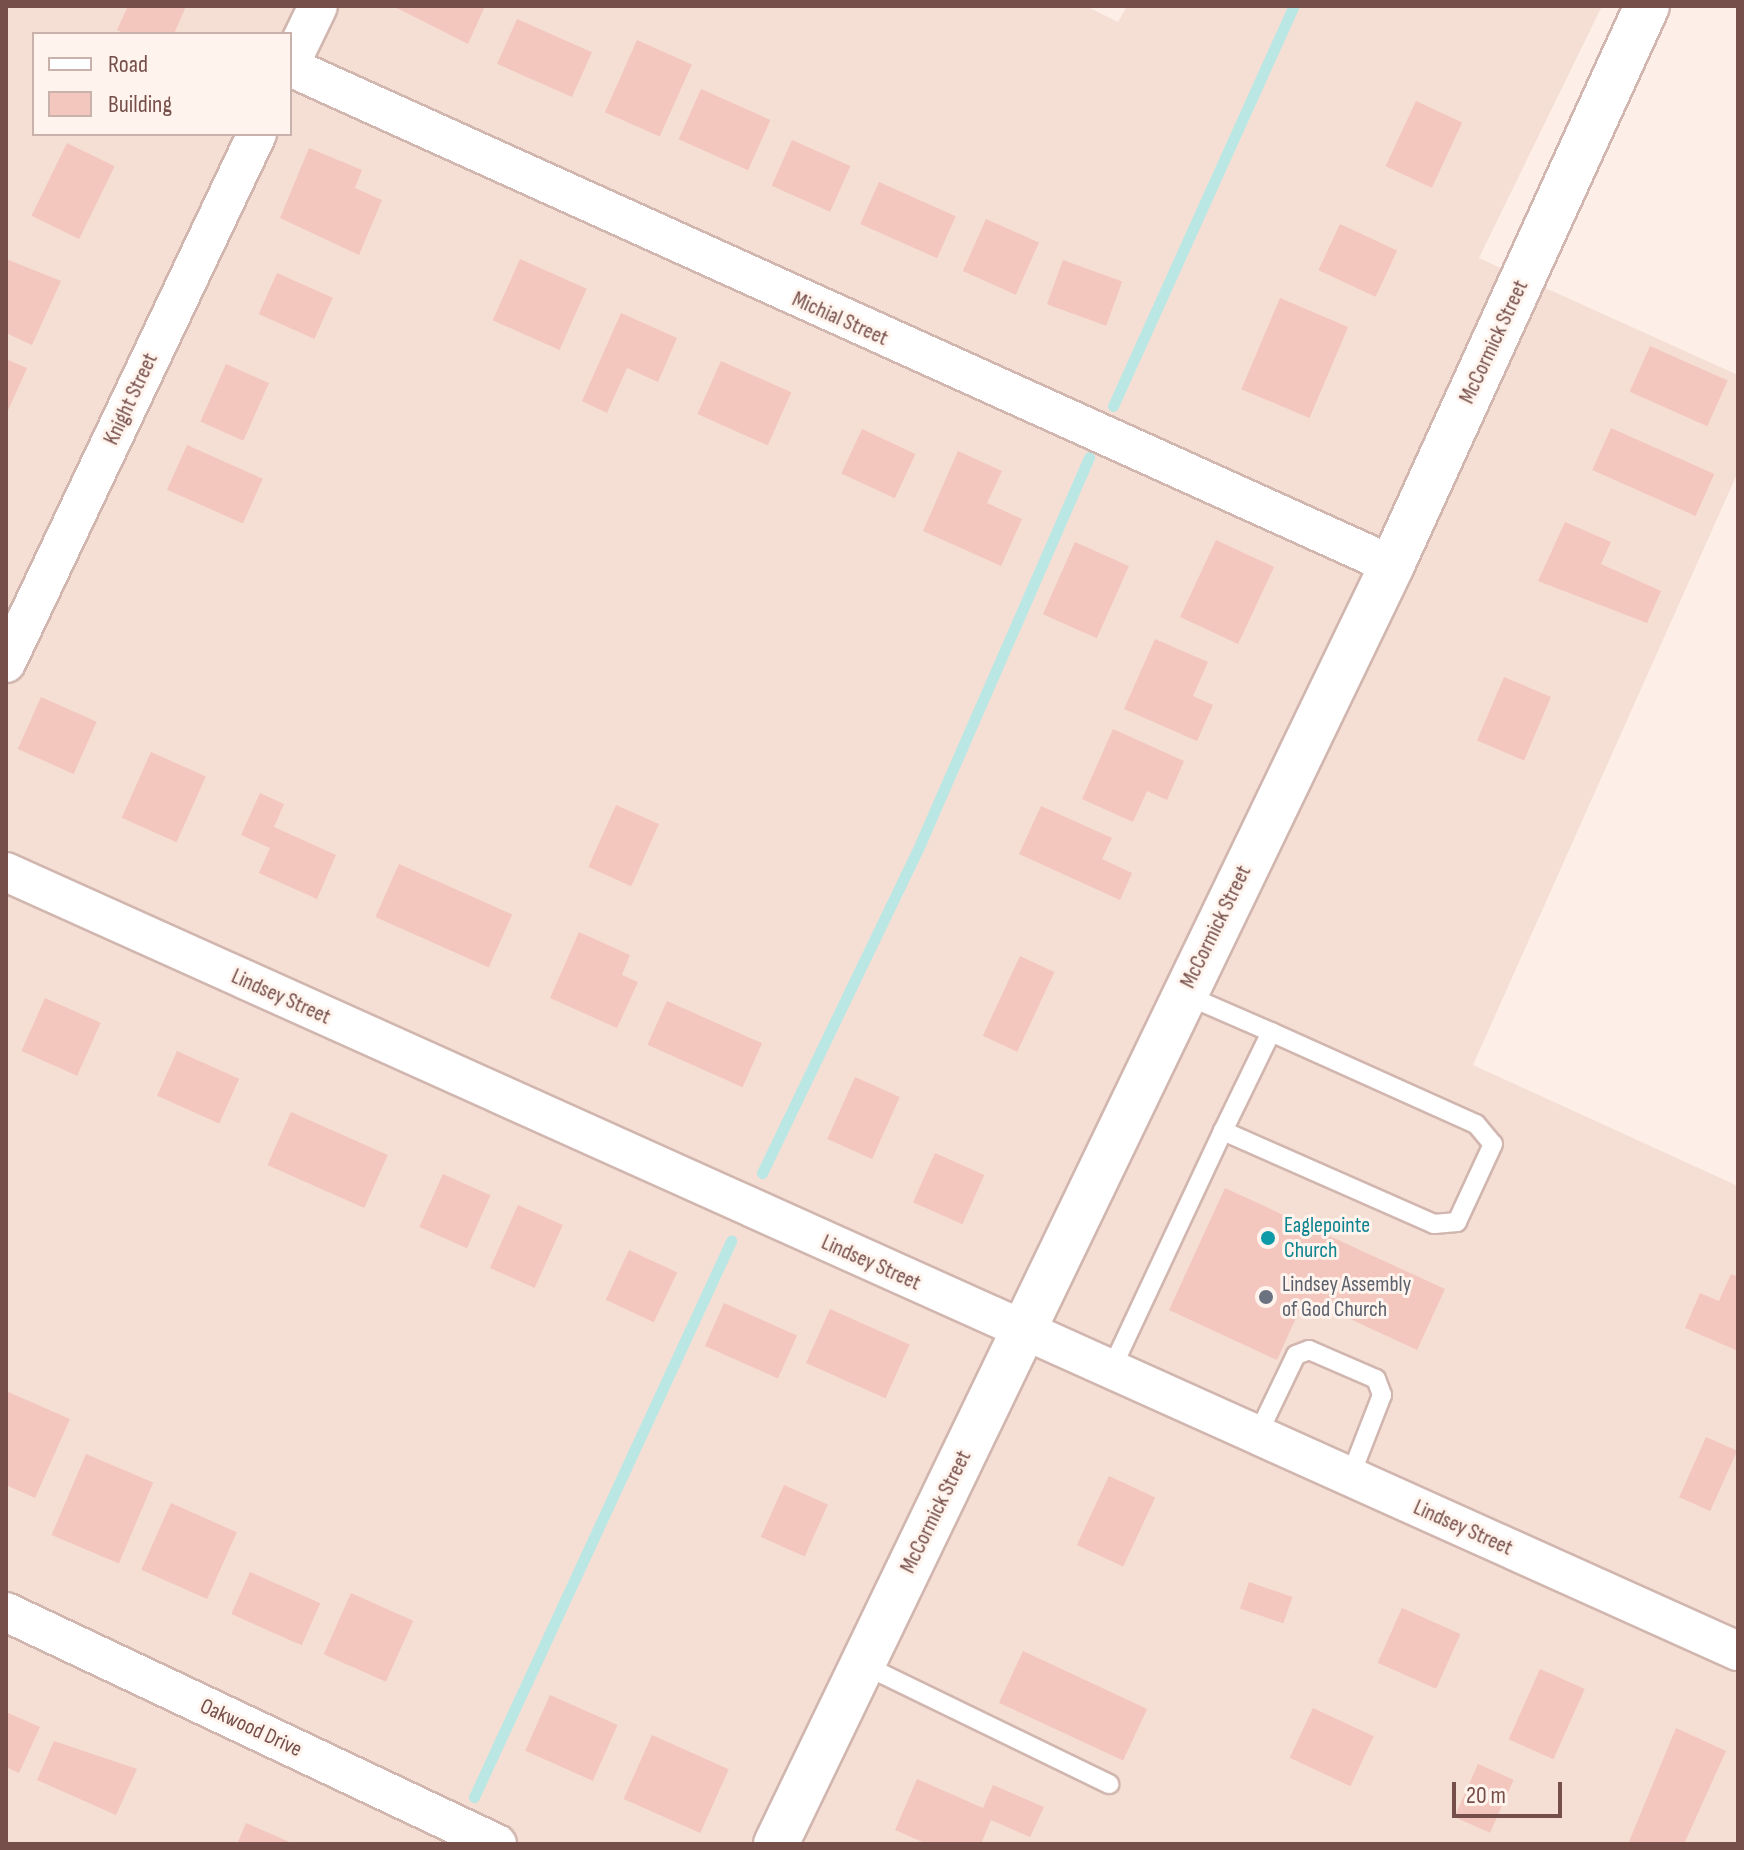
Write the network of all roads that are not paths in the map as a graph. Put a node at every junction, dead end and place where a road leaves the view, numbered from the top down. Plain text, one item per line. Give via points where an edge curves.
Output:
1 (318, 6) edge
2 (1647, 6) edge
3 (292, 62) edge
4 (292, 67) edge
5 (256, 136) edge
6 (1392, 565) junction
7 (6, 663) edge
8 (6, 872) edge
9 (1183, 994) junction
10 (1271, 1032) junction
11 (1223, 1131) junction
12 (1023, 1331) junction
13 (1111, 1370) junction
14 (1257, 1436) junction
15 (1350, 1477) junction
16 (6, 1612) edge
17 (1738, 1651) edge
18 (862, 1664) junction
19 (1109, 1784) dead end
20 (497, 1844) edge
21 (776, 1844) edge

1 - 3 street
2 - 6 street, McCormick Street
4 - 6 street, Michial Street
5 - 7 street, Knight Street
6 - 9 street, McCormick Street
8 - 12 street, Lindsey Street
9 - 10 lane
9 - 12 street, McCormick Street
10 - 11 lane
10 - 11 lane via 1476,1124 1493,1144 1457,1222 1434,1224
11 - 13 lane
12 - 13 street, Lindsey Street
12 - 18 street, McCormick Street
13 - 14 street, Lindsey Street
14 - 15 street, Lindsey Street
14 - 15 lane via 1296,1355 1309,1350 1376,1379 1382,1395
15 - 17 street, Lindsey Street
16 - 20 street, Oakwood Drive
18 - 19 lane
18 - 21 street, McCormick Street

